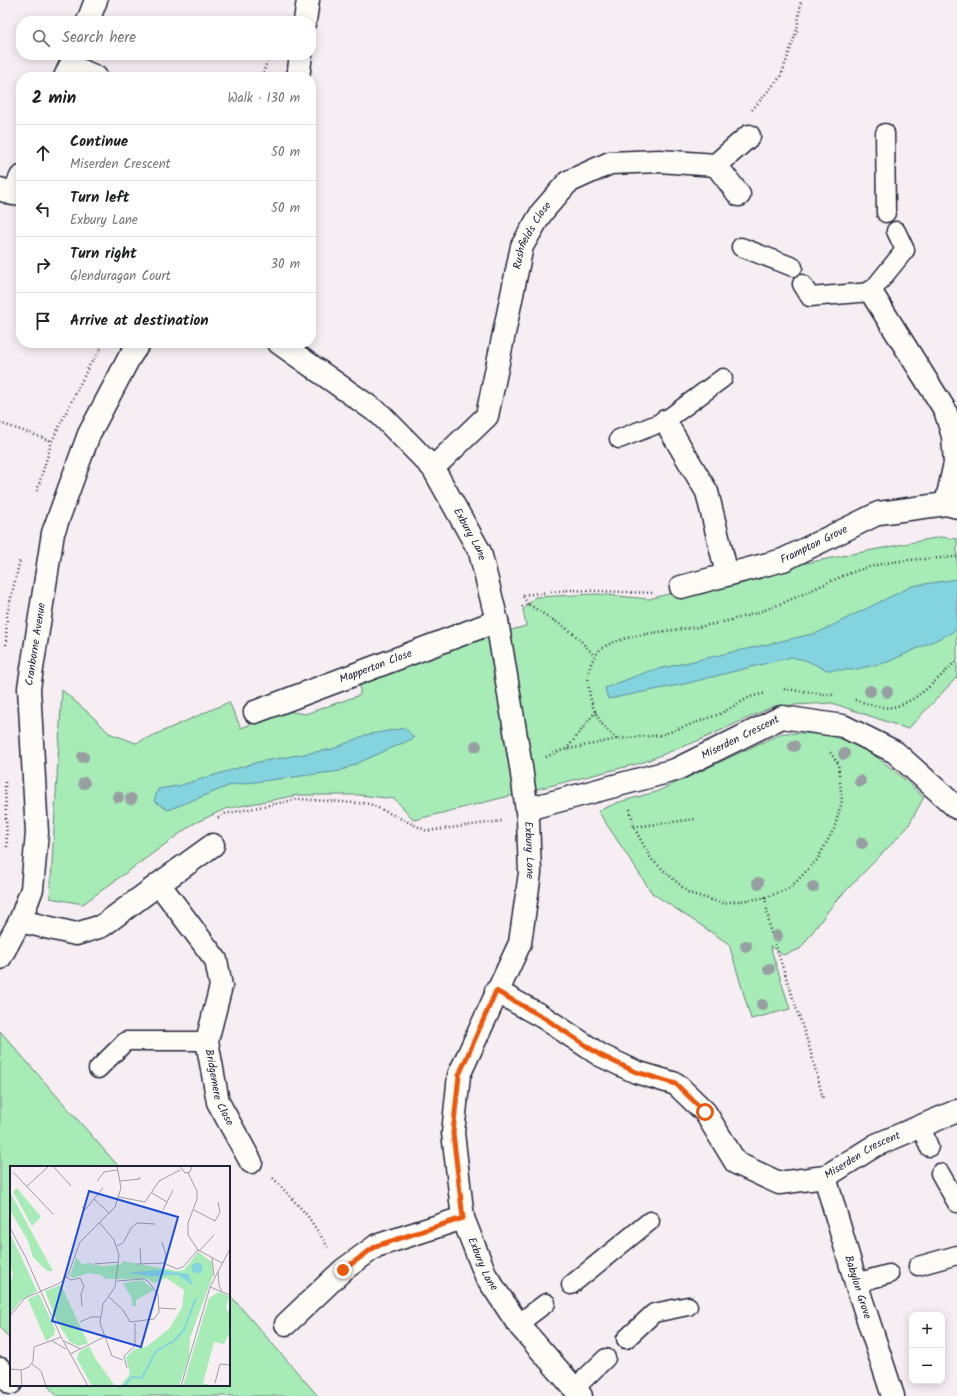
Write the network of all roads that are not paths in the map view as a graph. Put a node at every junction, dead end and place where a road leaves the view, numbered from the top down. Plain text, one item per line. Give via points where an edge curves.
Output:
1 (96, 0) edge
2 (308, 0) edge
3 (90, 16) edge
4 (306, 16) edge
5 (300, 60) edge
6 (70, 66) edge
7 (84, 72) edge
8 (299, 72) edge
9 (885, 133) dead end
10 (749, 136) road end
11 (716, 165) junction
12 (16, 188) edge
13 (0, 189) edge
14 (739, 195) dead end
15 (886, 213) dead end
16 (896, 232) dead end
17 (741, 247) dead end
18 (793, 267) dead end
19 (802, 284) dead end
20 (871, 292) junction
21 (136, 348) edge
22 (286, 348) edge
23 (723, 378) dead end
24 (664, 422) junction
25 (955, 435) edge
26 (619, 439) dead end
27 (433, 468) junction
28 (951, 505) edge
29 (727, 574) junction
30 (681, 587) road end
31 (497, 621) junction
32 (255, 712) dead end
33 (957, 808) edge
34 (527, 814) junction
35 (213, 845) dead end
36 (159, 884) junction
37 (20, 921) junction
38 (0, 958) edge
39 (496, 991) junction
40 (207, 1041) junction
41 (98, 1069) dead end
42 (957, 1111) edge
43 (920, 1126) junction
44 (929, 1147) dead end
45 (251, 1162) road end
46 (940, 1173) dead end
47 (825, 1177) junction
48 (957, 1203) edge
49 (463, 1218) junction
50 (650, 1221) dead end
51 (957, 1255) edge
52 (918, 1266) dead end
53 (889, 1274) dead end
54 (856, 1283) junction
55 (571, 1285) dead end
56 (546, 1303) dead end
57 (688, 1306) dead end
58 (286, 1324) dead end
59 (518, 1324) junction
60 (626, 1338) dead end
61 (606, 1358) dead end
62 (0, 1369) edge
63 (10, 1381) edge
64 (14, 1386) edge
65 (574, 1394) edge
66 (22, 1396) edge
67 (893, 1396) edge

1 - 3 street
2 - 4 street
5 - 8 street
6 - 7 street
9 - 15 lane
10 - 11 street
11 - 14 street
11 - 27 street, Rushfields Close via 659,161 610,163 568,182 542,212 522,246 487,416
12 - 13 street via 13,194
16 - 20 lane via 905,250
17 - 18 lane
19 - 20 lane via 810,297
20 - 25 street, Frampton Grove via 945,410
21 - 37 street, Cranborne Avenue via 89,434 53,533 29,688 37,834 32,889
22 - 27 street, Exbury Lane via 381,415
23 - 24 lane
24 - 26 lane
24 - 29 street via 707,492
25 - 28 street, Frampton Grove via 956,463
27 - 31 street, Exbury Lane via 480,552
28 - 29 street, Frampton Grove via 879,513 783,560
29 - 30 street, Frampton Grove
31 - 32 street, Mapperton Close
31 - 34 street, Exbury Lane via 522,767
33 - 34 street, Miserden Crescent via 895,752 844,726 782,717 674,770 623,783
34 - 39 street, Exbury Lane via 530,873 520,943
35 - 36 street
36 - 37 street via 102,926 76,934
36 - 40 street, Bridgemere Close via 216,960 221,986
37 - 38 street, Cranborne Avenue
39 - 47 street, Miserden Crescent via 543,1017 600,1055 636,1072 676,1084 705,1112 736,1163 779,1183
39 - 49 street, Exbury Lane via 459,1075 453,1133
40 - 41 lane via 126,1041
40 - 45 street, Bridgemere Close via 218,1102
42 - 43 street, Miserden Crescent
43 - 44 lane
43 - 47 street, Miserden Crescent via 876,1145
46 - 48 lane
47 - 54 street, Babylon Grove
49 - 58 street via 376,1246 343,1270
49 - 59 street, Exbury Lane via 486,1276
50 - 55 lane
51 - 52 lane
53 - 54 lane
54 - 67 street, Babylon Grove
56 - 59 lane
57 - 60 lane via 654,1312
59 - 65 street, Exbury Lane
61 - 65 lane
62 - 63 street
64 - 66 street

